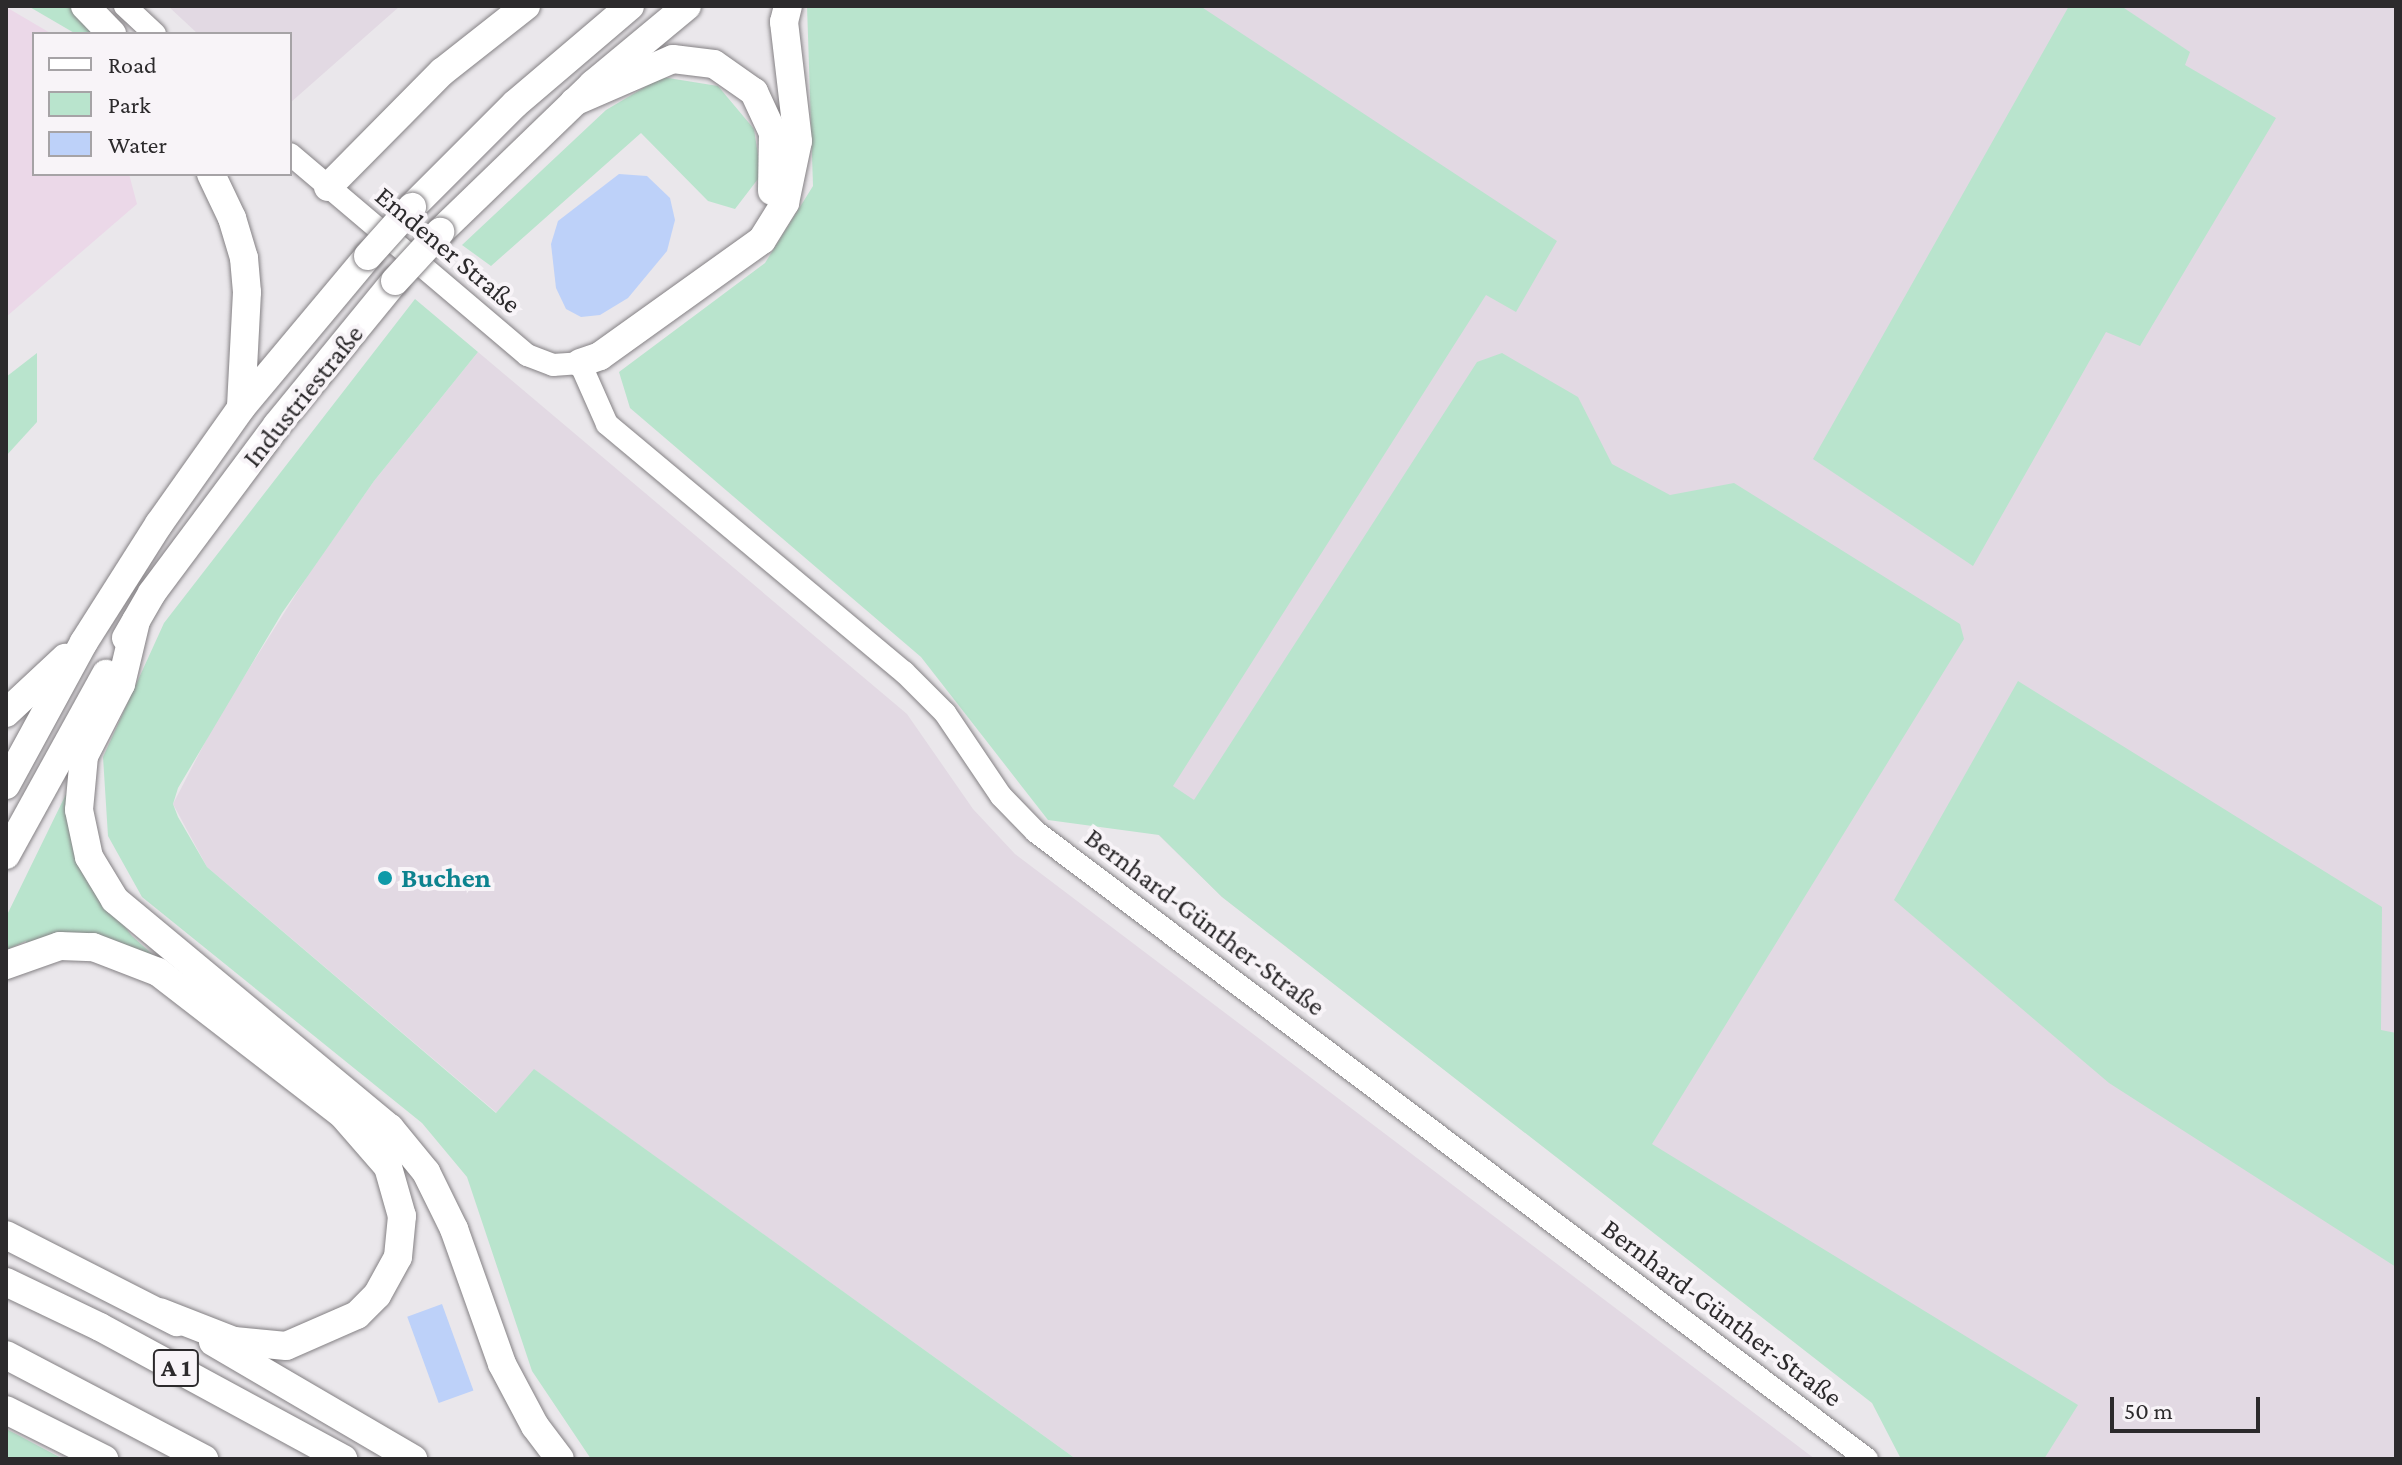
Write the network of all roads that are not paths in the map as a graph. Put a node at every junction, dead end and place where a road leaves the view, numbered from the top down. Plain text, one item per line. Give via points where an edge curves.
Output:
1 (85, 6) edge
2 (526, 6) edge
3 (630, 6) edge
4 (687, 6) edge
5 (788, 6) edge
6 (125, 8) edge
7 (110, 32) edge
8 (153, 32) edge
9 (574, 102) junction
10 (292, 156) edge
11 (212, 176) edge
12 (328, 187) junction
13 (705, 276) junction
14 (580, 363) junction
15 (241, 408) junction
16 (136, 621) junction
17 (84, 642) junction
18 (6, 713) edge
19 (6, 785) edge
20 (6, 855) edge
21 (6, 965) edge
22 (6, 1235) edge
23 (6, 1282) edge
24 (160, 1312) junction
25 (6, 1355) edge
26 (6, 1410) edge
27 (97, 1457) edge
28 (204, 1459) edge
29 (343, 1459) edge
30 (413, 1459) edge
31 (560, 1459) edge
32 (1867, 1459) edge

1 - 7 highway
2 - 12 highway via 442,72
3 - 15 highway, Industriestraße, bridge via 515,104 412,207
4 - 9 highway, Industriestraße
5 - 13 highway via 784,22 798,141 785,203 762,240
6 - 8 street
9 - 13 highway via 673,59 714,64 754,92 773,133 772,191
9 - 16 highway, Industriestraße, bridge via 395,281 277,425
10 - 12 street, Emdener Straße
11 - 15 highway via 244,258
12 - 14 street, Emdener Straße via 527,355 553,365
13 - 14 highway via 600,356
14 - 32 street, Bernhard-Günther-Straße via 607,424 904,672 945,713 1001,796 1036,832
15 - 17 highway, Industriestraße
16 - 20 highway, Industriestraße
16 - 31 highway via 121,684 84,756 79,810 89,857 125,911 390,1128 426,1172 454,1229 502,1364 535,1426
17 - 18 highway
17 - 19 highway, Industriestraße
21 - 24 highway via 30,953 82,947 158,972 342,1114 388,1167 402,1216 398,1257 377,1295 357,1315 286,1346 234,1341
22 - 24 highway
23 - 29 highway, A 1
24 - 30 highway
25 - 28 highway, A 1
26 - 27 highway

